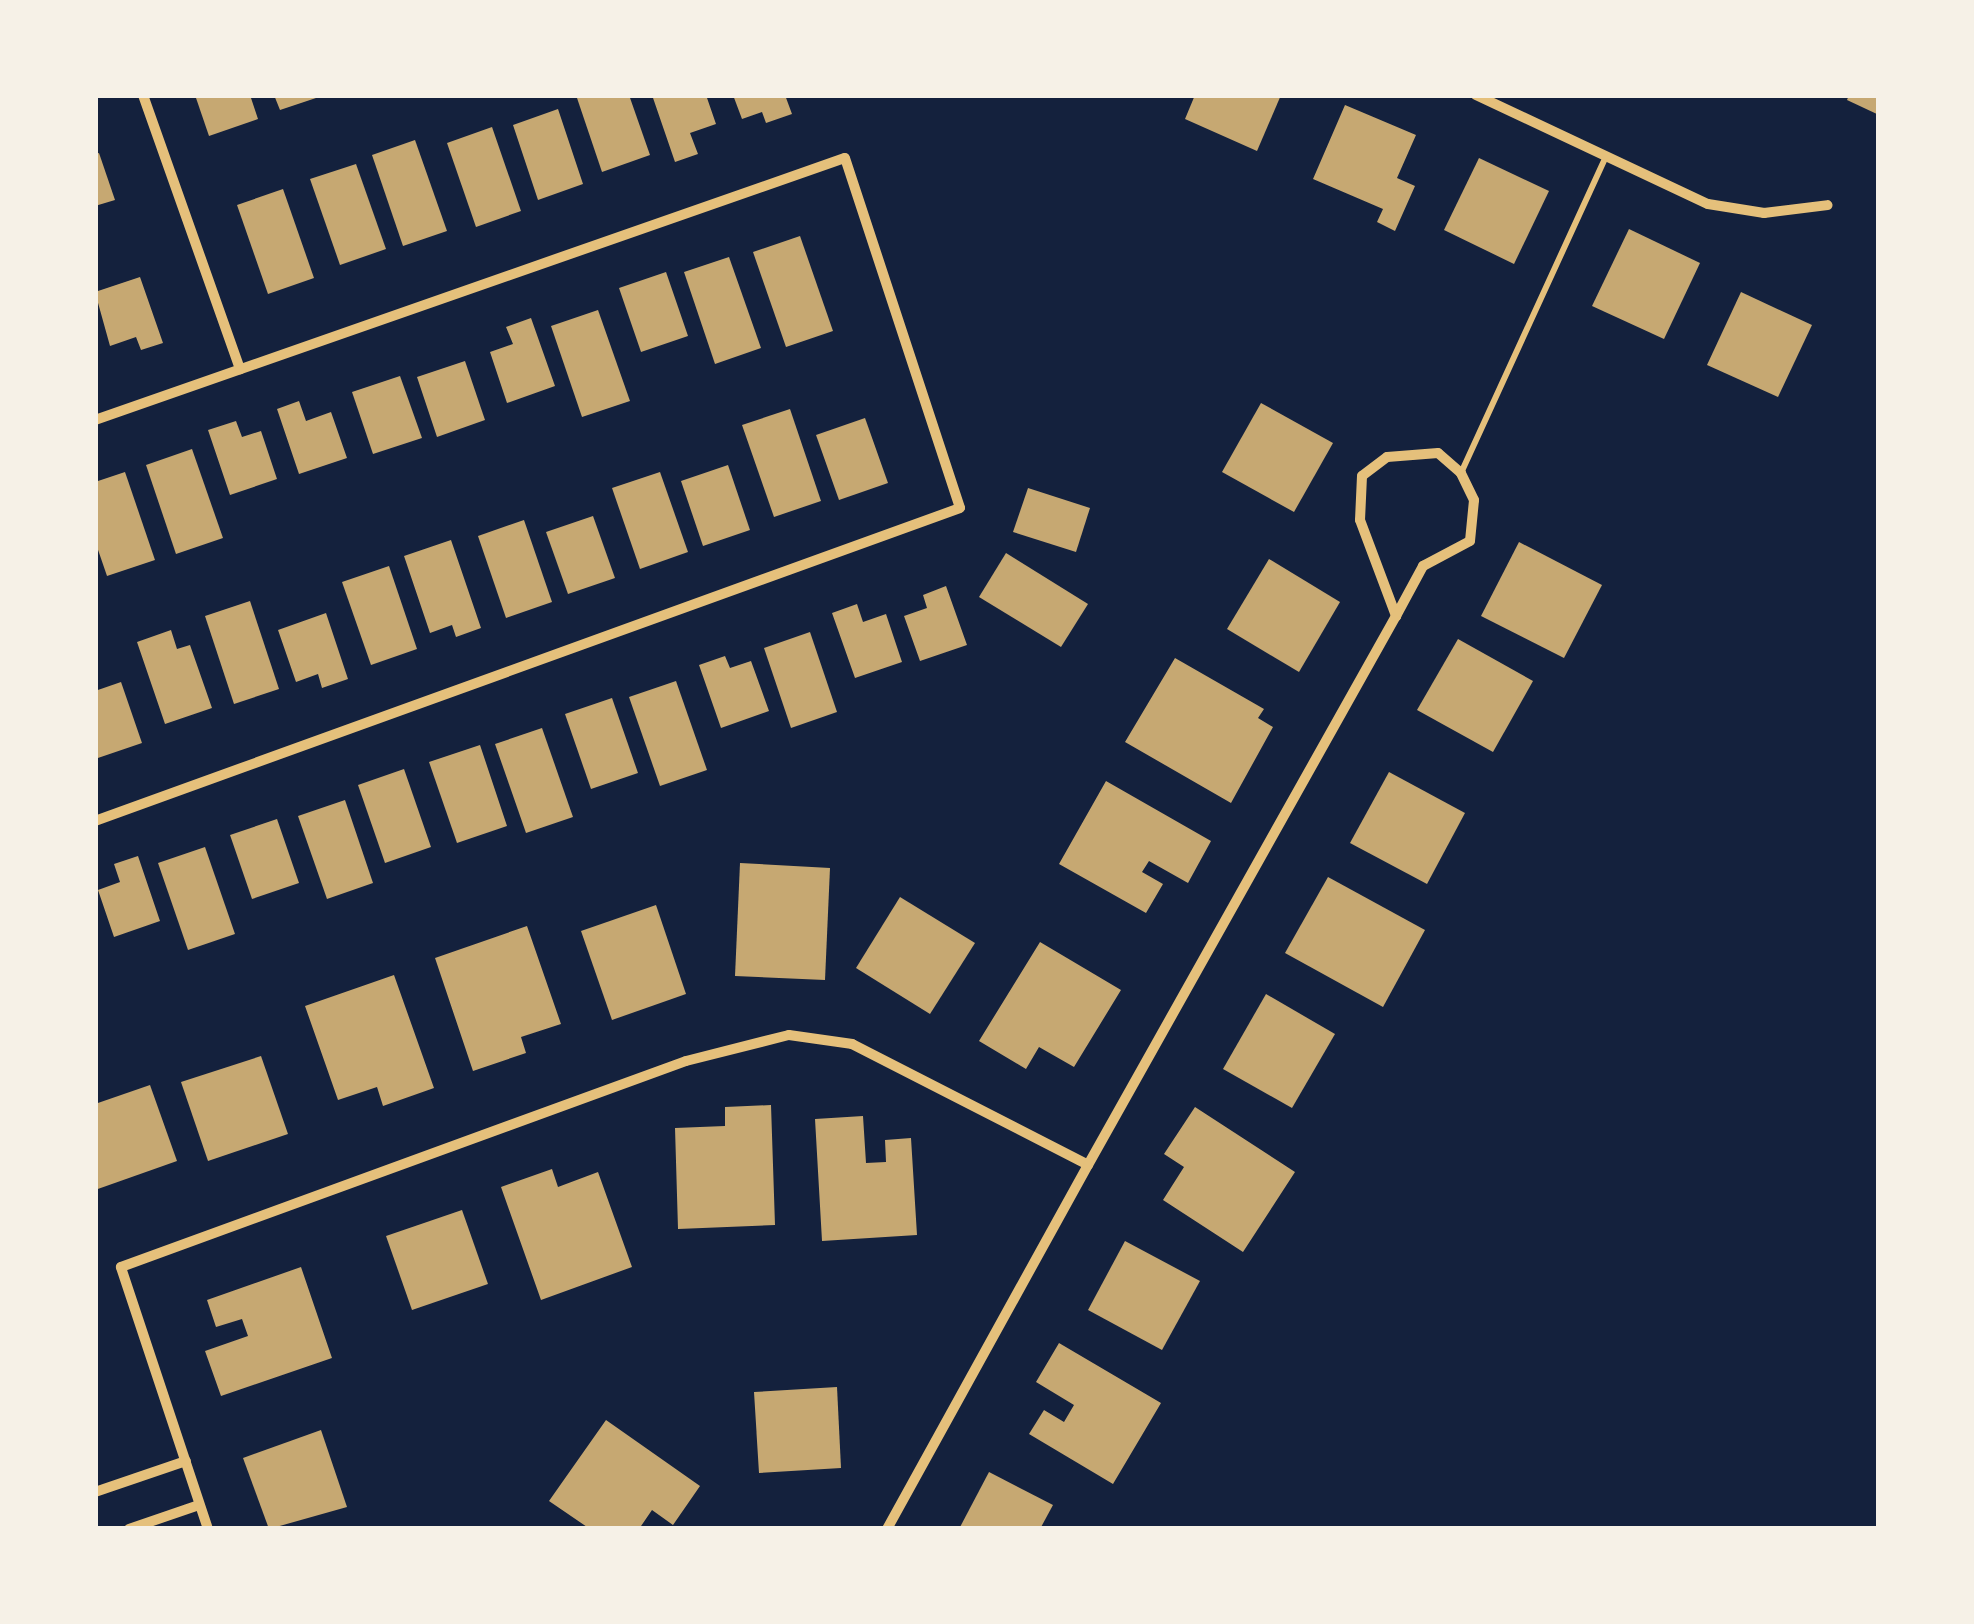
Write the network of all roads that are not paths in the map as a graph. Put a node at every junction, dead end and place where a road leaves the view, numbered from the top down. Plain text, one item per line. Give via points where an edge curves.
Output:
1 (143, 95) edge
2 (1479, 96) edge
3 (1606, 156) junction
4 (1828, 205) dead end
5 (240, 369) junction
6 (95, 420) edge
7 (1461, 472) junction
8 (1396, 616) junction
9 (95, 821) edge
10 (1088, 1165) junction
11 (186, 1461) junction
12 (95, 1492) edge
13 (200, 1505) junction
14 (129, 1529) edge
15 (208, 1529) edge
16 (887, 1529) edge

1 - 5 street
2 - 3 street
3 - 4 street via 1708,204 1764,213
3 - 7 lane
5 - 6 street
5 - 9 street via 845,158 960,508
7 - 8 street via 1474,500 1470,542 1423,566
7 - 8 street via 1438,452 1409,452 1387,457 1362,476 1360,520
8 - 10 street
10 - 11 street via 852,1044 789,1035 686,1061 121,1268
10 - 16 street
11 - 12 street
11 - 13 street
13 - 14 street
13 - 15 street

